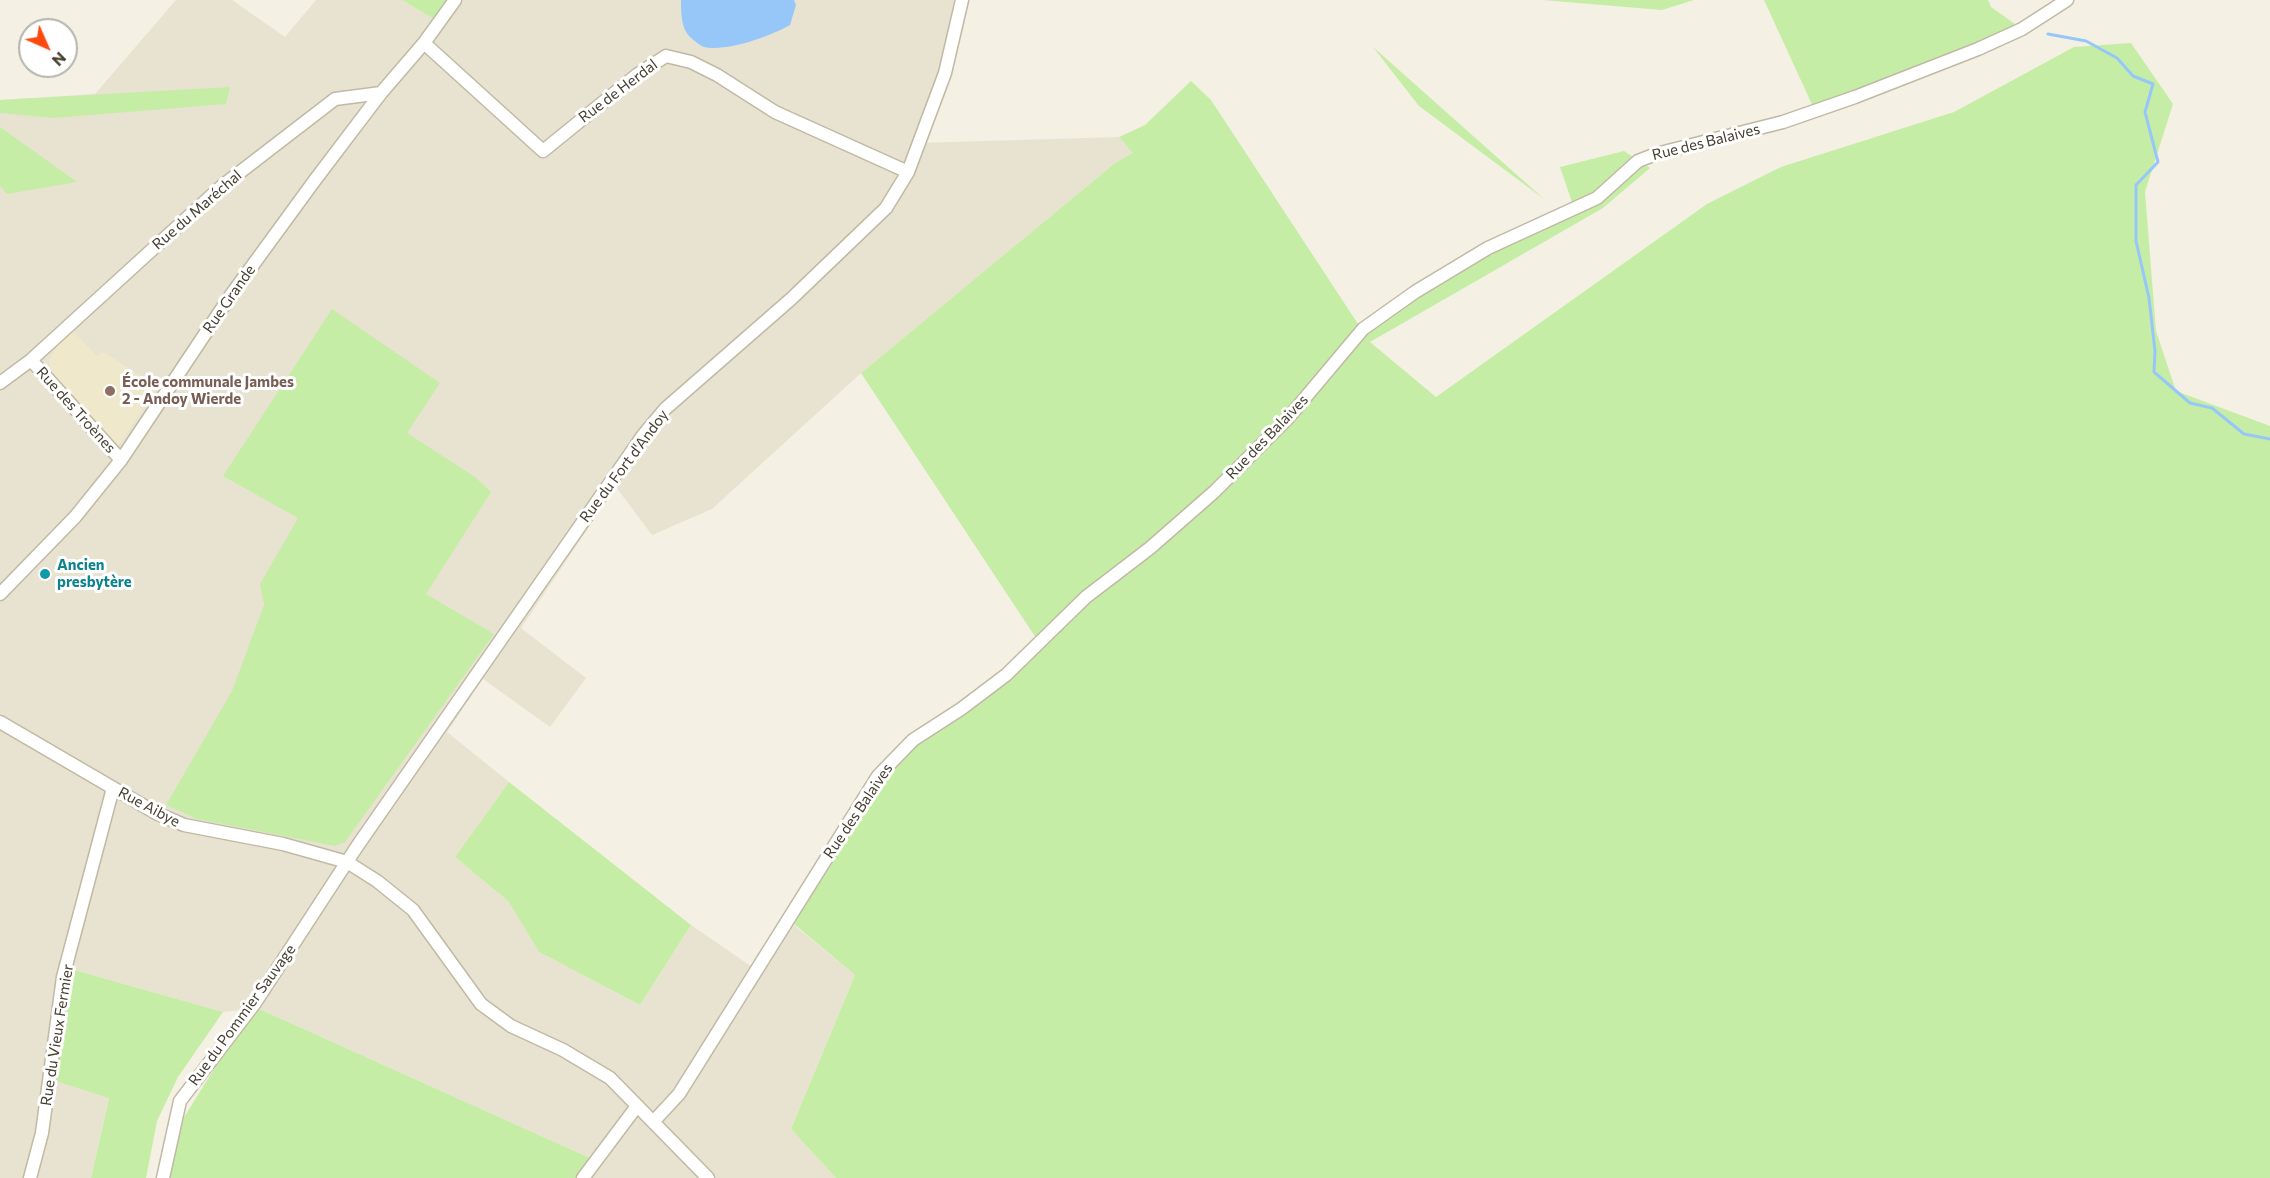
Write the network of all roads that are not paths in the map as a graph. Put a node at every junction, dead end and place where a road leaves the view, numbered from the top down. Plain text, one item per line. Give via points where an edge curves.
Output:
1 (455, 0) edge
2 (2067, 0) edge
3 (959, 1) edge
4 (424, 44) junction
5 (381, 93) junction
6 (908, 172) junction
7 (31, 360) junction
8 (1, 382) edge
9 (121, 460) junction
10 (0, 594) edge
11 (0, 722) edge
12 (113, 788) junction
13 (347, 862) junction
14 (637, 1106) junction
15 (654, 1121) junction
16 (30, 1178) edge
17 (164, 1178) edge
18 (583, 1178) edge
19 (708, 1178) edge

1 - 4 street, Rue Grande
2 - 15 street, Rue des Balaives via 2022,29 1855,97 1783,122 1656,153 1638,161 1597,198 1488,248 1414,292 1363,329 1289,417 1214,492 1086,597 1006,675 895,757 878,776 679,1094
3 - 6 street, Rue du Fort d'Andoy via 945,73
4 - 5 street, Rue Grande
4 - 6 street, Rue de Herdal via 543,151 666,56 691,62 775,112
5 - 7 street, Rue du Maréchal via 335,99 222,186
5 - 9 street, Rue Grande via 231,295
6 - 13 street, Rue du Fort d'Andoy via 886,208 791,299 665,409 644,434
7 - 8 street, Rue du Maréchal
7 - 9 street, Rue des Troènes
9 - 10 street, Rue Grande via 75,517
11 - 12 street, Rue Aibye
12 - 13 street, Rue Aibye via 184,825 283,844
12 - 16 street, Rue du Vieux Fermier via 63,976 42,1132
13 - 14 street, Rue Aibye via 414,910 481,1004 511,1026 610,1078
13 - 17 street, Rue du Pommier Sauvage via 255,1003 180,1101
14 - 15 street, Rue Aibye
14 - 18 street
15 - 19 street, Rue Aibye

